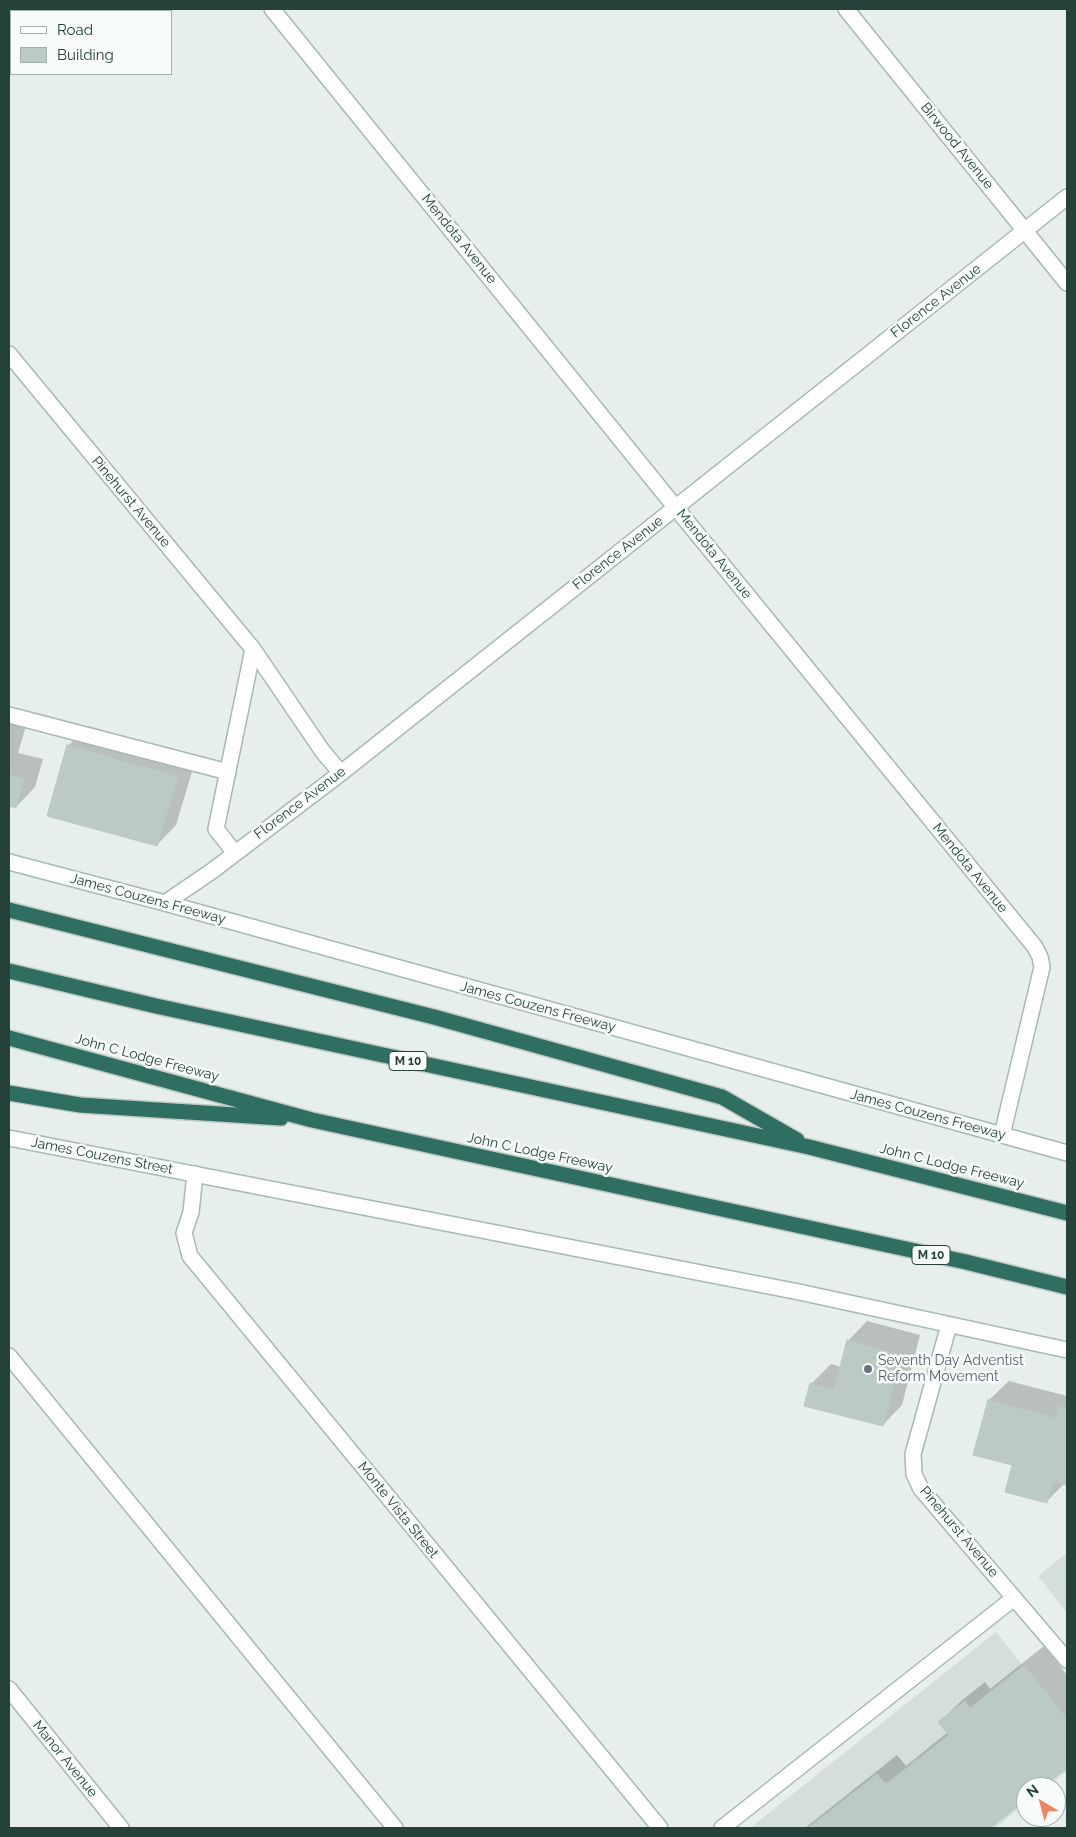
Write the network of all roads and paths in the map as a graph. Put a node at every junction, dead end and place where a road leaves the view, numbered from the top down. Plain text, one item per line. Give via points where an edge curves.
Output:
1 (272, 9) edge
2 (846, 9) edge
3 (1067, 197) edge
4 (1025, 230) junction
5 (1067, 283) edge
6 (9, 354) edge
7 (676, 508) junction
8 (253, 650) junction
9 (9, 716) edge
10 (228, 772) junction
11 (341, 773) junction
12 (235, 853) junction
13 (9, 862) edge
14 (165, 903) junction
15 (9, 910) edge
16 (9, 971) edge
17 (9, 1038) edge
18 (9, 1093) edge
19 (312, 1120) junction
20 (1002, 1135) junction
21 (9, 1138) edge
22 (809, 1147) junction
23 (1067, 1153) edge
24 (194, 1174) junction
25 (1067, 1213) edge
26 (1067, 1288) edge
27 (949, 1325) junction
28 (1067, 1350) edge
29 (9, 1356) edge
30 (1014, 1598) junction
31 (1067, 1660) edge
32 (9, 1689) edge
33 (121, 1828) edge
34 (395, 1828) edge
35 (660, 1828) edge
36 (722, 1828) edge

1 - 7 street, Mendota Avenue
2 - 4 street, Birwood Avenue
3 - 4 street, Florence Avenue
4 - 5 street, Birwood Avenue
4 - 7 street, Florence Avenue
6 - 8 street, Pinehurst Avenue
7 - 11 street, Florence Avenue
7 - 20 street, Mendota Avenue via 1035,947 1042,967
8 - 10 street
8 - 11 street, Pinehurst Avenue
9 - 10 street
10 - 12 street via 216,829
11 - 12 street, Florence Avenue
12 - 14 street, Florence Avenue
13 - 14 street, James Couzens Freeway
14 - 20 street, James Couzens Freeway
15 - 22 highway via 407,1010 722,1098
16 - 22 highway, John C Lodge Freeway / M 10 via 156,1006
17 - 19 highway, John C Lodge Freeway / M 10
18 - 19 highway via 80,1105
19 - 26 highway, John C Lodge Freeway / M 10 via 966,1262
20 - 23 street, James Couzens Freeway
21 - 24 street, James Couzens Street
22 - 25 highway, John C Lodge Freeway / M 10
24 - 27 street via 799,1292
24 - 35 street, Monte Vista Street via 191,1212 184,1233 190,1256
27 - 28 street
27 - 30 street, Pinehurst Avenue via 913,1454 914,1474 921,1489
29 - 34 street
30 - 31 street, Pinehurst Avenue
30 - 36 street
32 - 33 street, Manor Avenue

